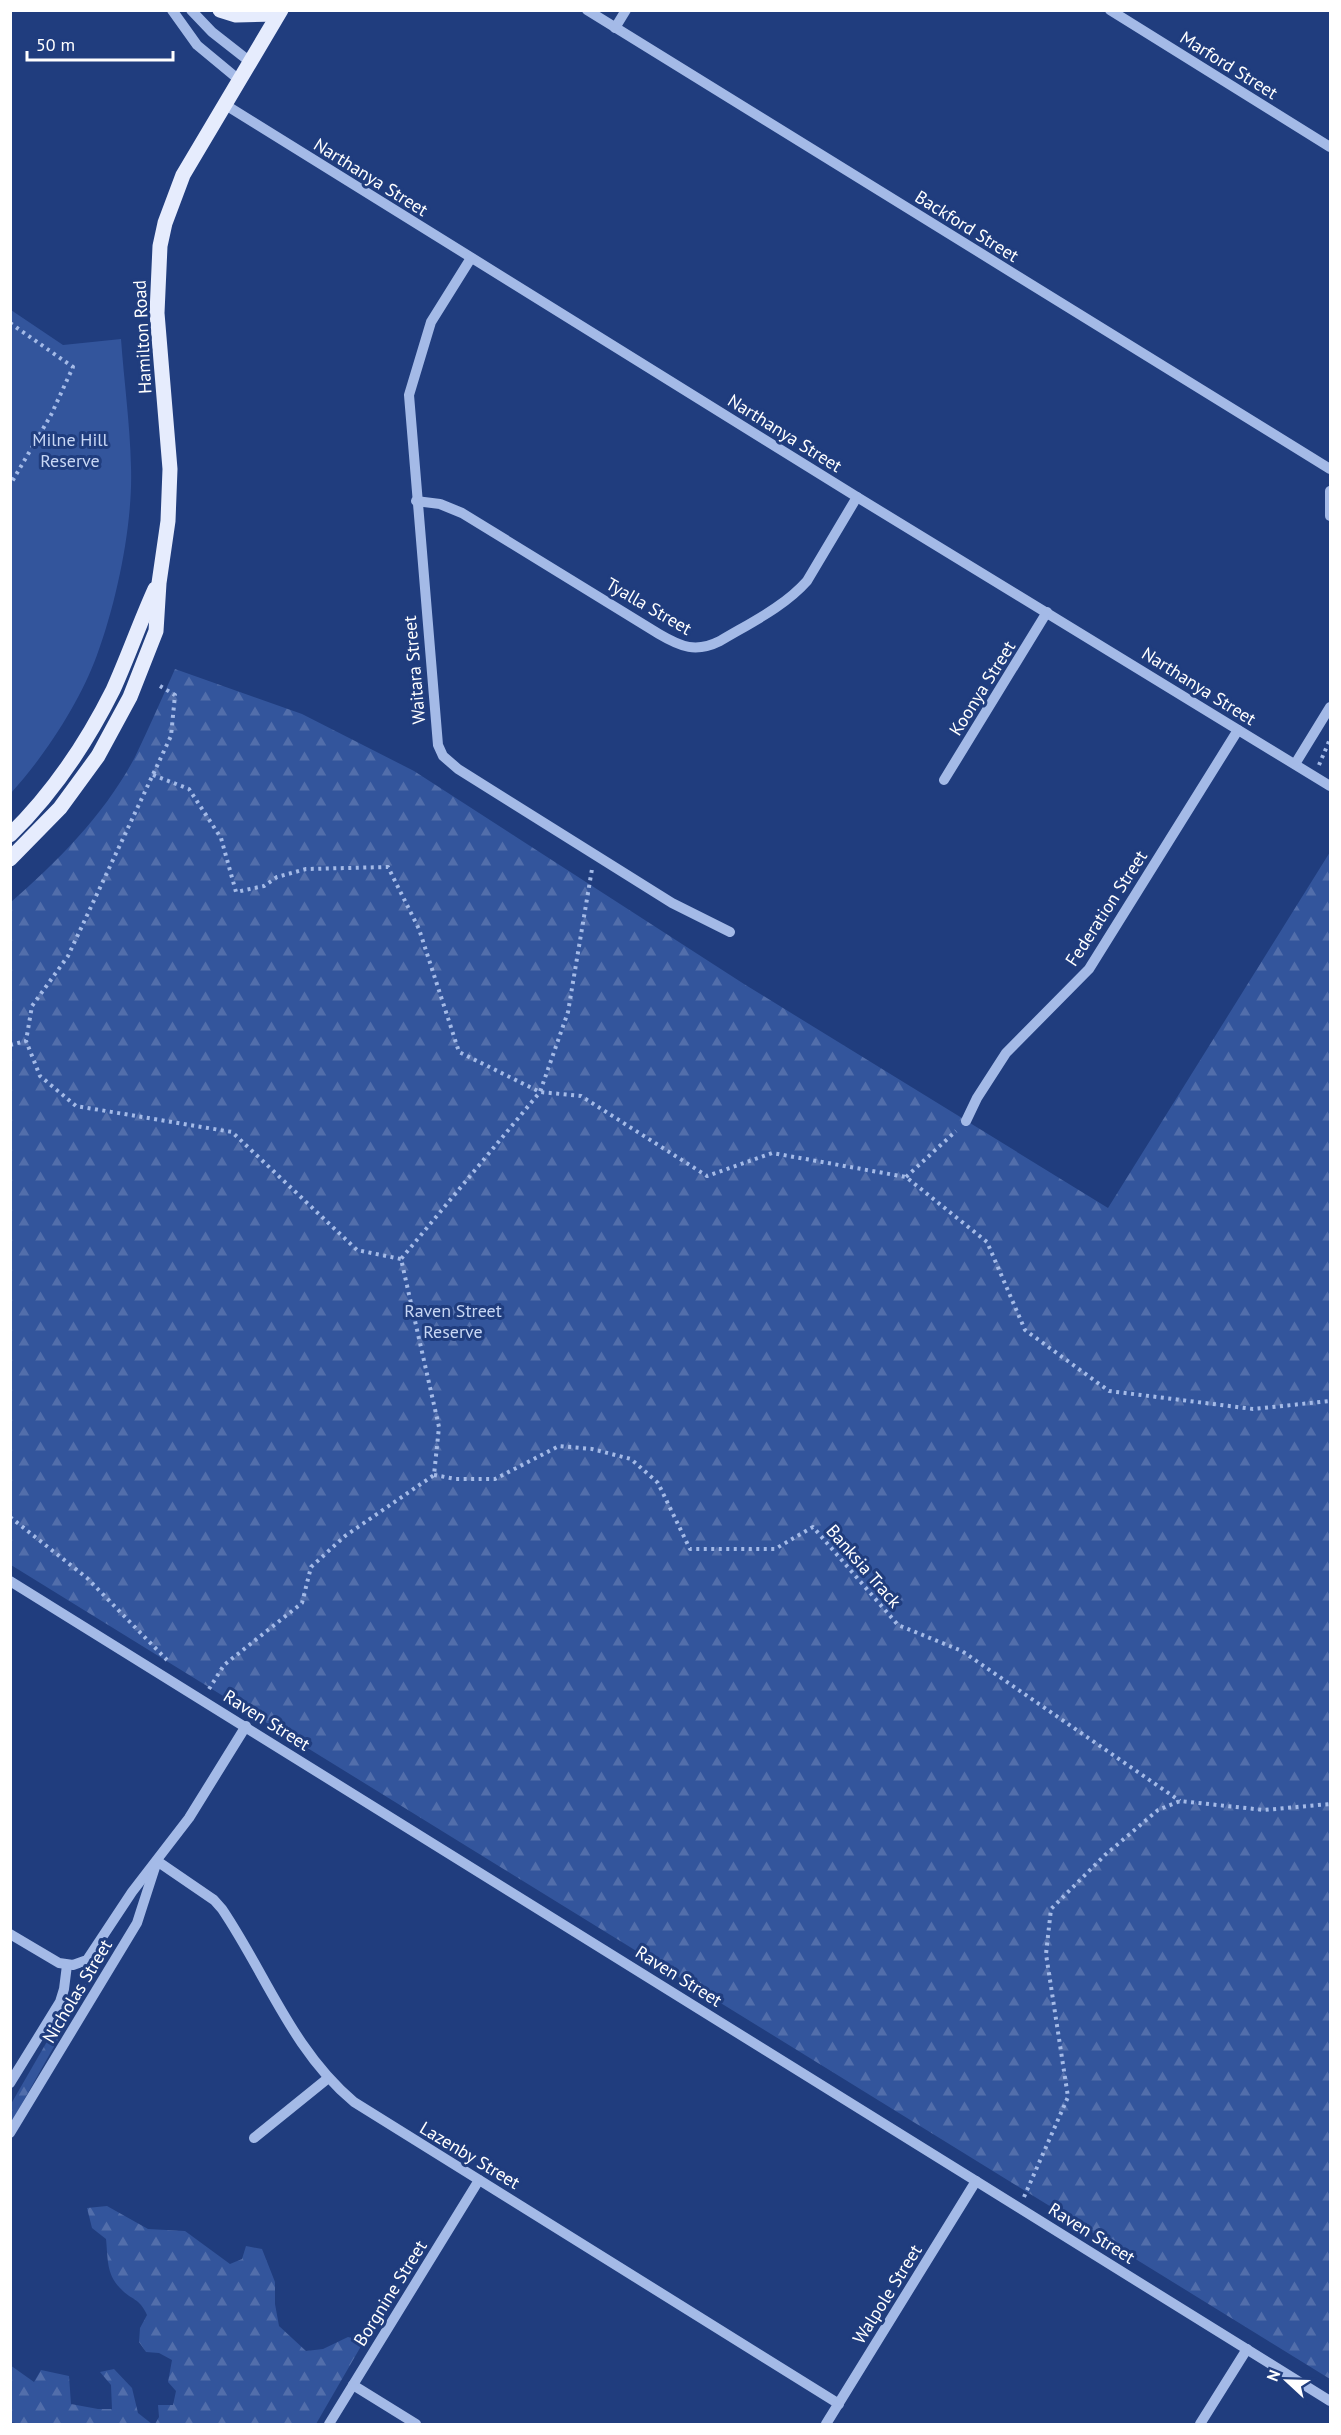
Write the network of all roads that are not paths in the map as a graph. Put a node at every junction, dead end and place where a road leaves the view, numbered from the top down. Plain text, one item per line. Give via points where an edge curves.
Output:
1 (172, 10) edge
2 (191, 10) edge
3 (220, 10) edge
4 (587, 10) edge
5 (626, 10) edge
6 (1110, 10) edge
7 (279, 12) edge
8 (615, 28) junction
9 (249, 61) junction
10 (238, 79) junction
11 (224, 104) junction
12 (1330, 147) edge
13 (471, 258) junction
14 (1330, 469) edge
15 (1330, 491) edge
16 (857, 497) junction
17 (416, 501) junction
18 (1330, 516) edge
19 (159, 583) junction
20 (1047, 612) junction
21 (1330, 707) edge
22 (1238, 730) junction
23 (1295, 764) junction
24 (944, 780) dead end
25 (1330, 786) edge
26 (10, 835) edge
27 (10, 859) edge
28 (729, 932) dead end
29 (966, 1121) road end
30 (10, 1581) edge
31 (246, 1726) junction
32 (157, 1861) junction
33 (10, 1934) edge
34 (67, 1965) junction
35 (327, 2079) junction
36 (10, 2083) edge
37 (10, 2133) edge
38 (254, 2138) dead end
39 (480, 2180) junction
40 (976, 2181) junction
41 (1246, 2349) junction
42 (353, 2385) junction
43 (1330, 2401) edge
44 (839, 2404) junction
45 (329, 2424) edge
46 (416, 2424) edge
47 (826, 2424) edge
48 (1200, 2424) edge

1 - 10 street via 197,45
2 - 9 street
3 - 7 main road via 236,15
4 - 8 street, Backford Street
5 - 8 street
6 - 12 street, Marford Street
7 - 9 main road, Hamilton Road
8 - 14 street, Backford Street
9 - 10 main road, Hamilton Road
10 - 11 main road, Hamilton Road
11 - 13 street, Narthanya Street
11 - 19 main road, Hamilton Road via 183,175 160,246 157,313 170,469 168,521
13 - 16 street, Narthanya Street
13 - 17 street, Waitara Street via 431,322 411,386
15 - 18 street
16 - 17 street, Tyalla Street via 807,580 788,600 709,647 692,649 659,634 462,513 440,504
16 - 20 street, Narthanya Street
17 - 28 street, Waitara Street via 436,734 443,756 672,903
19 - 26 main road, Hamilton Road via 113,689 77,755
19 - 27 main road, Hamilton Road via 156,631 116,725 79,784
20 - 22 street, Narthanya Street
20 - 24 street, Koonya Street
21 - 23 street
22 - 23 street, Narthanya Street
22 - 29 street, Federation Street via 1089,969 1006,1053
23 - 25 street, Narthanya Street
30 - 31 street, Raven Street
31 - 32 street, Nicholas Street via 189,1818
31 - 40 street, Raven Street
32 - 34 street, Nicholas Street via 92,1955 83,1963
32 - 35 street, Lazenby Street via 222,1909 300,2042
32 - 37 street, Nicholas Street via 137,1923
33 - 34 street
34 - 36 street, Nicholas Street via 60,2002
35 - 38 street
35 - 39 street, Lazenby Street via 366,2111
39 - 42 street, Borgnine Street
39 - 44 street, Lazenby Street
40 - 41 street, Raven Street
40 - 44 street, Walpole Street
41 - 43 street, Raven Street
41 - 48 street
42 - 45 street, Borgnine Street
42 - 46 street
44 - 47 street, Walpole Street

